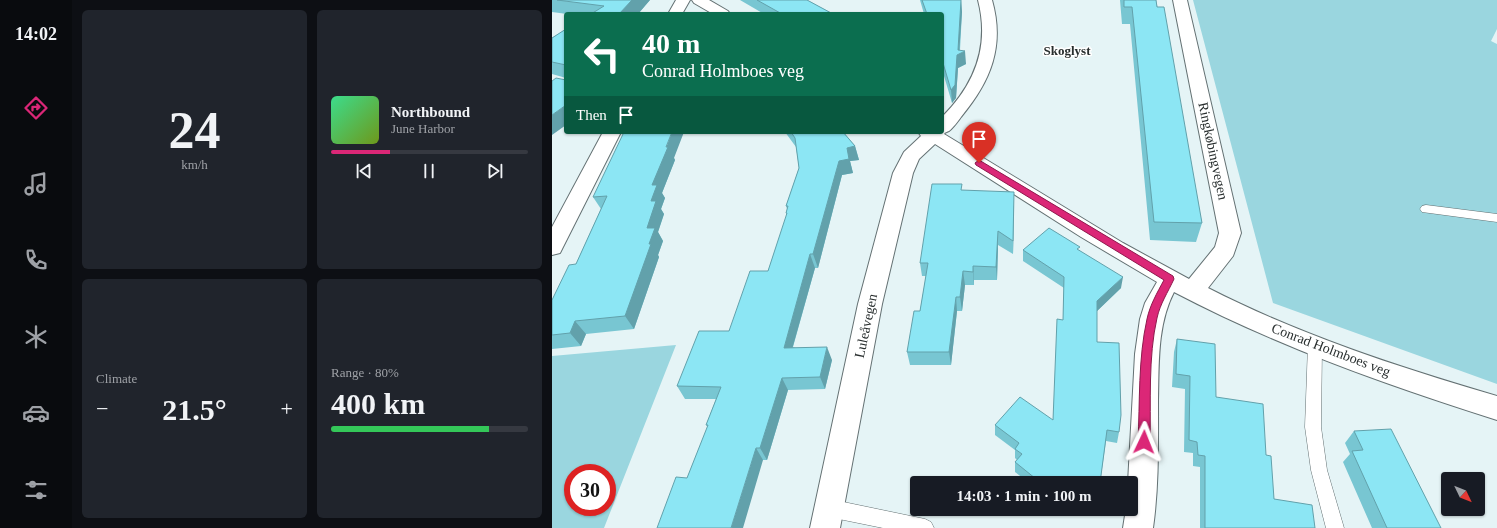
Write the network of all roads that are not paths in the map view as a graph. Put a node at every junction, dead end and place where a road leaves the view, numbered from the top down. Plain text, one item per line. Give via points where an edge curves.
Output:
1 (683, 0) edge
2 (699, 0) edge
3 (985, 0) edge
4 (1180, 0) edge
5 (676, 12) edge
6 (720, 12) edge
7 (944, 122) edge
8 (611, 134) edge
9 (931, 134) edge
10 (939, 134) edge
11 (1426, 209) dead end
12 (1497, 218) edge
13 (552, 247) edge
14 (1170, 279) junction
15 (1193, 291) junction
16 (1315, 345) junction
17 (1497, 408) edge
18 (827, 518) edge
19 (925, 528) edge
20 (1138, 528) edge
21 (1335, 528) edge

1 - 5 street
2 - 6 street
3 - 7 street, Luleåvegen via 991,23 990,45 985,65 961,107
4 - 15 street, Ringkøbingvegen via 1230,233 1225,250
8 - 13 street
9 - 18 street, Luleåvegen via 911,156 903,173 870,304
10 - 14 street, Conrad Holmboes veg
11 - 12 lane
14 - 15 street, Conrad Holmboes veg
14 - 20 street via 1157,303 1152,319 1147,354 1142,501
15 - 16 street, Conrad Holmboes veg
16 - 17 street, Conrad Holmboes veg via 1429,388
16 - 21 lane via 1314,428 1319,470
18 - 19 lane

